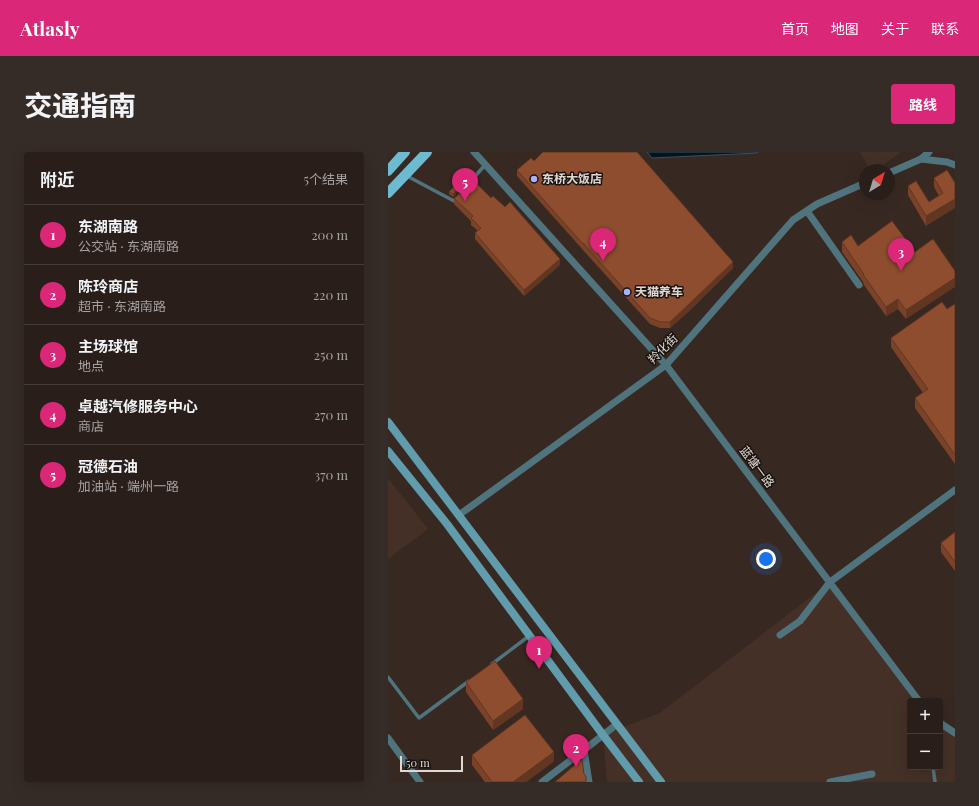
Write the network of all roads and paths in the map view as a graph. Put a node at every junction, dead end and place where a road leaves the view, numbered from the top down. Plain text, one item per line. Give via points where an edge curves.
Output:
1 (406, 152) edge
2 (427, 152) edge
3 (474, 152) edge
4 (928, 152) edge
5 (921, 159) junction
6 (485, 165) junction
7 (955, 165) edge
8 (895, 170) edge
9 (388, 171) edge
10 (405, 175) junction
11 (470, 183) edge
12 (859, 186) edge
13 (388, 193) edge
14 (459, 195) edge
15 (807, 211) junction
16 (860, 285) dead end
17 (666, 365) junction
18 (388, 422) edge
19 (388, 451) edge
20 (955, 490) edge
21 (459, 516) junction
22 (830, 582) junction
23 (780, 635) dead end
24 (529, 636) junction
25 (486, 668) edge
26 (388, 677) edge
27 (474, 677) edge
28 (917, 698) edge
29 (618, 724) junction
30 (943, 726) edge
31 (955, 733) edge
32 (603, 735) junction
33 (388, 738) edge
34 (584, 750) junction
35 (934, 770) edge
36 (872, 774) dead end
37 (420, 782) edge
38 (542, 782) edge
39 (589, 782) edge
40 (639, 782) edge
41 (661, 782) edge
42 (830, 782) edge
43 (936, 782) edge

1 - 9 main road
2 - 10 main road
3 - 6 street, 蓝塘一路
4 - 5 street
5 - 7 street
5 - 8 street
6 - 11 lane
6 - 17 street, 蓝塘一路
10 - 13 main road
10 - 14 lane via 454,201
12 - 15 street, 羚化街
15 - 16 street
15 - 17 street, 羚化街 via 793,220
17 - 21 street, 羚化街
17 - 22 street, 蓝塘一路
18 - 21 main road
19 - 24 main road via 447,524
20 - 22 street
21 - 29 main road
22 - 23 street via 800,621
22 - 28 street, 蓝塘一路
24 - 25 lane
24 - 32 main road
26 - 27 lane via 419,718
29 - 32 street
29 - 41 main road
30 - 31 street
32 - 34 street
32 - 40 main road
33 - 37 street
34 - 38 street
34 - 39 street
35 - 43 lane
36 - 42 street

